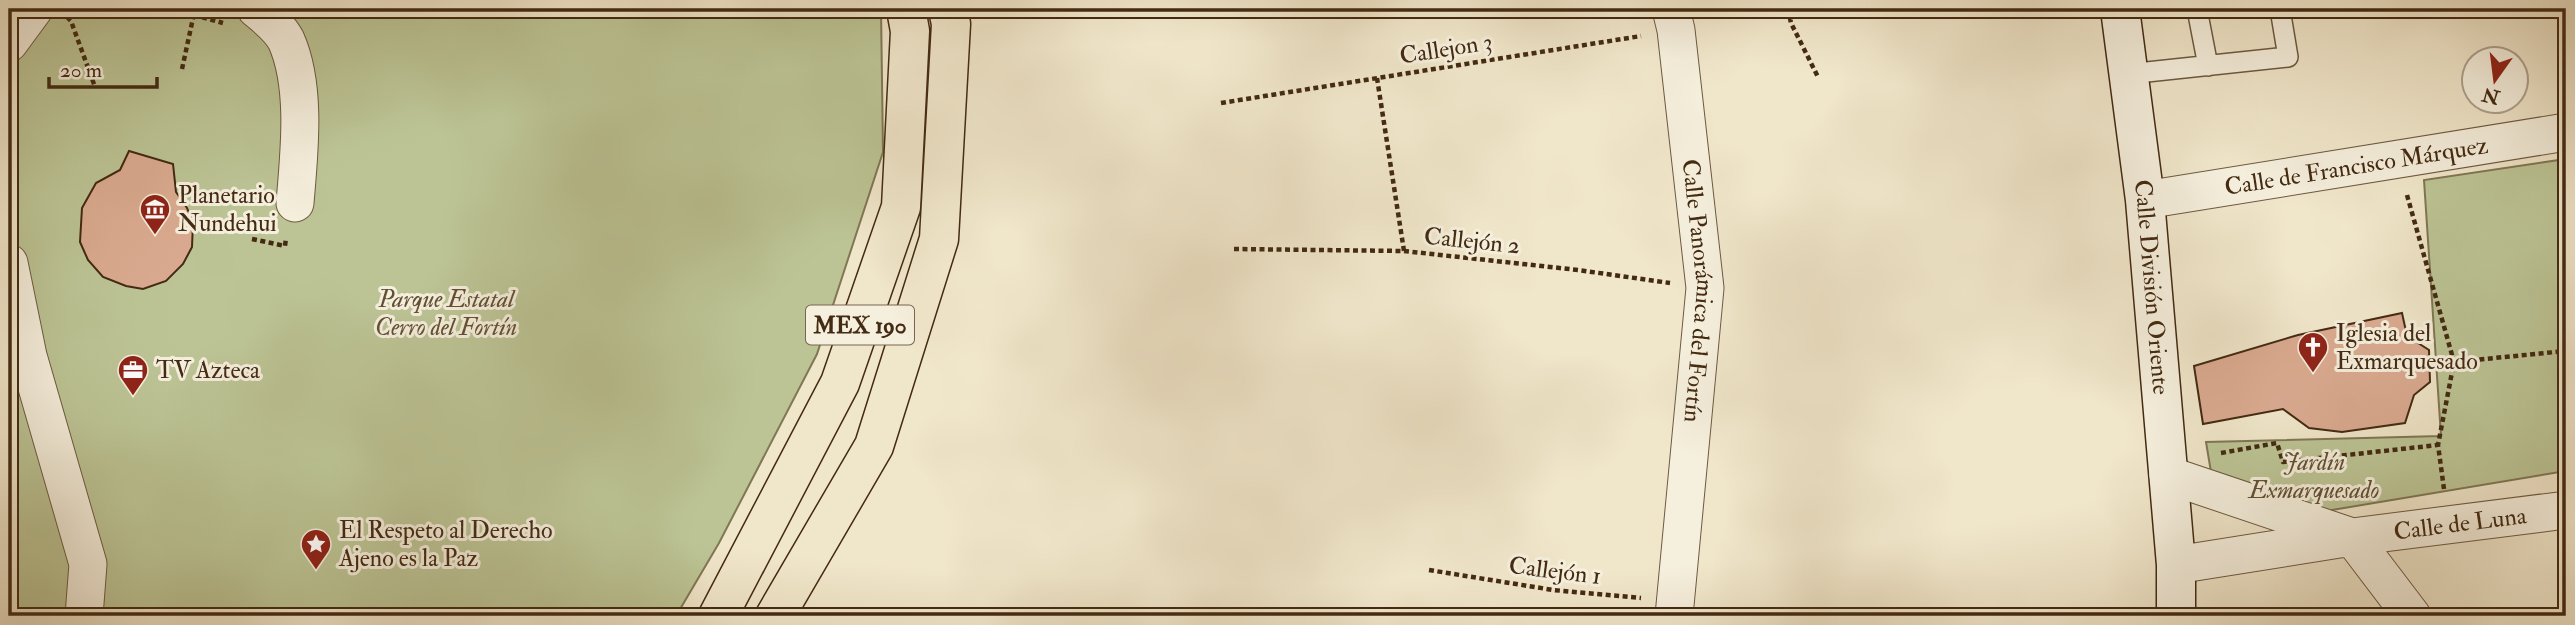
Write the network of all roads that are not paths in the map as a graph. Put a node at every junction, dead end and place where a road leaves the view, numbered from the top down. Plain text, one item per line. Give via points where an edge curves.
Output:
1 (256, 9) edge
2 (906, 9) edge
3 (948, 9) edge
4 (2120, 9) edge
5 (2197, 9) edge
6 (2280, 9) edge
7 (49, 12) edge
8 (1673, 19) edge
9 (9, 43) edge
10 (2208, 66) junction
11 (2129, 74) junction
12 (2566, 132) edge
13 (2145, 200) junction
14 (295, 203) dead end
15 (9, 264) edge
16 (2168, 475) junction
17 (2566, 510) edge
18 (2352, 537) junction
19 (2176, 565) junction
20 (1676, 609) edge
21 (84, 616) edge
22 (718, 616) edge
23 (775, 616) edge
24 (2176, 616) edge
25 (2412, 616) edge

1 - 14 street via 285,39 293,65 302,127
2 - 22 main road, MEX 190 via 909,31 901,207 840,383
3 - 23 main road, MEX 190 via 951,24 939,239 874,446
4 - 11 main road, Calle División Oriente
5 - 10 lane
6 - 10 lane via 2288,57
7 - 9 street
8 - 20 street, Calle Panorámica del Fortín via 1706,288
10 - 11 lane
11 - 13 main road, Calle División Oriente
12 - 13 street, Calle de Francisco Márquez
13 - 16 main road, Calle División Oriente
15 - 21 street via 27,356 88,564
16 - 18 street, Calle de Luna
16 - 19 main road, Calle División Oriente
17 - 18 street, Calle de Luna
18 - 19 street, Calle de Luna
18 - 25 street
19 - 24 main road, Calle División Oriente

